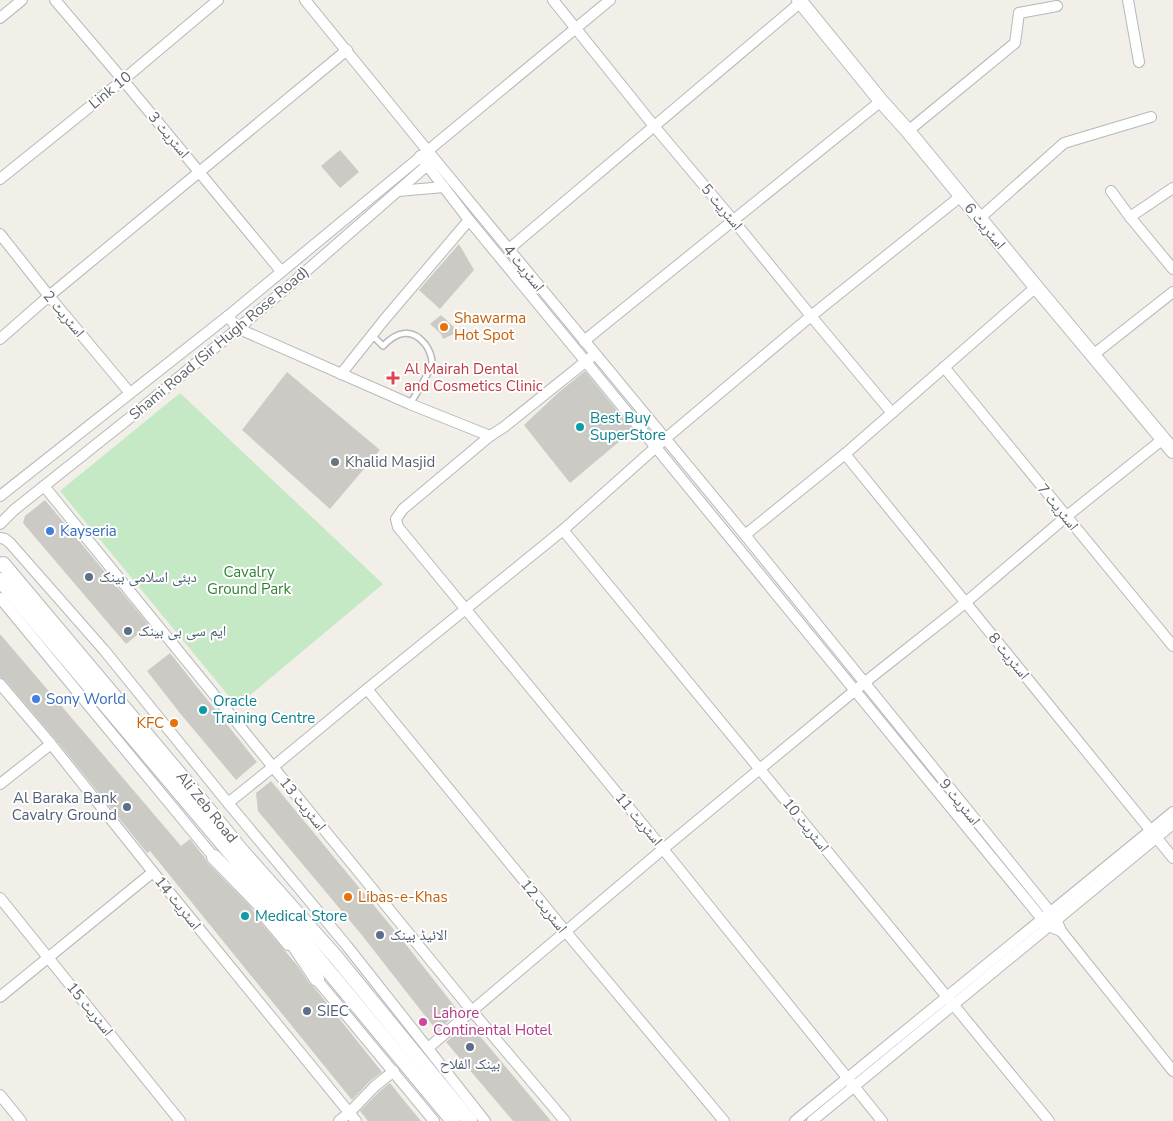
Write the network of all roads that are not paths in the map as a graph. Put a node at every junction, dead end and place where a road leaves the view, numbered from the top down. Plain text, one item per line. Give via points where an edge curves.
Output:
1 (22, 0) edge
2 (55, 0) edge
3 (218, 0) edge
4 (305, 0) edge
5 (553, 0) edge
6 (610, 0) edge
7 (1128, 0) edge
8 (800, 1) edge
9 (1057, 6) dead end
10 (0, 18) edge
11 (576, 28) junction
12 (347, 50) junction
13 (1139, 62) dead end
14 (123, 80) junction
15 (881, 101) junction
16 (1152, 117) dead end
17 (654, 126) junction
18 (908, 131) junction
19 (423, 153) junction
20 (431, 162) junction
21 (199, 172) junction
22 (0, 179) edge
23 (444, 187) junction
24 (1173, 188) edge
25 (398, 191) junction
26 (1111, 191) dead end
27 (961, 196) junction
28 (1130, 217) junction
29 (980, 218) junction
30 (469, 220) junction
31 (733, 220) junction
32 (0, 234) edge
33 (509, 249) junction
34 (1173, 269) edge
35 (281, 272) junction
36 (1036, 287) junction
37 (1173, 292) edge
38 (49, 296) junction
39 (228, 316) junction
40 (811, 316) junction
41 (238, 328) junction
42 (372, 336) junction
43 (0, 339) edge
44 (584, 341) junction
45 (595, 354) junction
46 (1093, 355) junction
47 (586, 362) junction
48 (944, 367) junction
49 (341, 374) junction
50 (130, 393) junction
51 (410, 404) junction
52 (892, 413) junction
53 (490, 436) junction
54 (664, 438) junction
55 (1163, 439) junction
56 (656, 447) junction
57 (1173, 451) edge
58 (845, 454) junction
59 (44, 486) junction
60 (0, 496) edge
61 (1067, 516) junction
62 (0, 524) edge
63 (564, 530) junction
64 (745, 535) junction
65 (0, 538) edge
66 (3, 564) dead end
67 (0, 580) edge
68 (0, 598) edge
69 (965, 602) junction
70 (466, 609) junction
71 (1173, 646) edge
72 (864, 683) junction
73 (0, 684) edge
74 (367, 688) junction
75 (855, 690) junction
76 (51, 744) junction
77 (273, 767) junction
78 (760, 769) junction
79 (0, 784) edge
80 (228, 803) junction
81 (1173, 812) edge
82 (1173, 824) edge
83 (1153, 834) junction
84 (664, 849) junction
85 (233, 856) junction
86 (214, 857) junction
87 (1173, 858) edge
88 (153, 872) junction
89 (0, 898) edge
90 (1049, 919) junction
91 (281, 926) junction
92 (566, 932) junction
93 (347, 946) junction
94 (335, 956) junction
95 (48, 958) junction
96 (317, 979) junction
97 (346, 991) junction
98 (0, 997) edge
99 (951, 1001) junction
100 (472, 1011) junction
101 (428, 1048) junction
102 (400, 1068) junction
103 (1173, 1071) edge
104 (851, 1082) junction
105 (0, 1095) edge
106 (353, 1117) edge
107 (21, 1121) edge
108 (180, 1121) edge
109 (339, 1121) edge
110 (434, 1121) edge
111 (453, 1121) edge
112 (470, 1121) edge
113 (485, 1121) edge
114 (565, 1121) edge
115 (724, 1121) edge
116 (795, 1121) edge
117 (812, 1121) edge
118 (882, 1121) edge
119 (1049, 1121) edge

1 - 10 street
2 - 14 street, اسٹریٹ 3
3 - 14 street, Link 10
4 - 12 street, اسٹریٹ 4
5 - 11 street, اسٹریٹ 5
6 - 11 street, Shami Road (Sir Hugh Rose Road)
7 - 13 street
8 - 15 main road, اسٹریٹ 6
8 - 17 street
9 - 18 street via 1019,14 1015,42
11 - 17 street, اسٹریٹ 5
11 - 19 street, Shami Road (Sir Hugh Rose Road)
12 - 19 street, اسٹریٹ 4
12 - 21 street
14 - 21 street, اسٹریٹ 3
14 - 22 street, Link 10
15 - 18 main road, اسٹریٹ 6
15 - 31 street
16 - 29 street via 1064,143
17 - 31 street, اسٹریٹ 5
17 - 33 street
18 - 27 main road, اسٹریٹ 6
19 - 20 street, اسٹریٹ 4
19 - 35 street, Shami Road (Sir Hugh Rose Road)
20 - 23 street
20 - 25 street, Shami Road (Sir Hugh Rose Road)
20 - 33 street, اسٹریٹ 4
21 - 35 street, اسٹریٹ 3
21 - 38 street
23 - 25 street
23 - 30 street
24 - 28 street
25 - 41 street, Shami Road (Sir Hugh Rose Road)
26 - 28 street
27 - 29 main road, اسٹریٹ 6
27 - 40 street
28 - 34 street
29 - 36 main road, اسٹریٹ 6
30 - 42 street
30 - 47 street
31 - 40 street, اسٹریٹ 5
31 - 44 street
32 - 38 street, اسٹریٹ 2
33 - 44 street, اسٹریٹ 4
35 - 39 street, Shami Road (Sir Hugh Rose Road)
36 - 46 main road, اسٹریٹ 6
36 - 48 street
37 - 46 street
38 - 43 street
38 - 50 street, اسٹریٹ 2
39 - 41 street
39 - 50 street, Shami Road (Sir Hugh Rose Road)
40 - 52 street, اسٹریٹ 5
40 - 54 street
41 - 49 street
41 - 59 street, Shami Road (Sir Hugh Rose Road)
42 - 49 street
42 - 51 lane via 383,346 390,338 403,333 412,334 428,348 432,363
44 - 45 street, اسٹریٹ 4
45 - 47 street
45 - 54 street, اسٹریٹ 4
46 - 55 main road, اسٹریٹ 6
47 - 53 street
47 - 56 street
48 - 52 street
48 - 61 street, اسٹریٹ 7
49 - 51 street
50 - 60 street, Shami Road (Sir Hugh Rose Road)
51 - 53 street
52 - 58 street
53 - 70 street, اسٹریٹ 11 via 403,509 396,519 398,527
54 - 56 street
54 - 64 street, اسٹریٹ 4
55 - 57 main road, اسٹریٹ 6
55 - 61 street
56 - 63 street
56 - 75 street
58 - 64 street
58 - 69 street, اسٹریٹ 8
59 - 62 street, Shami Road (Sir Hugh Rose Road)
59 - 77 street, اسٹریٹ 13
61 - 69 street
61 - 71 street, اسٹریٹ 7
63 - 70 street
63 - 78 street, اسٹریٹ 10
64 - 72 street, اسٹریٹ 9
65 - 80 street via 10,542 104,650
66 - 94 main road, Ali Zeb Road via 240,849
67 - 85 main road, Ali Zeb Road
68 - 86 street
69 - 72 street
69 - 83 street, اسٹریٹ 8
70 - 74 street
70 - 84 street, اسٹریٹ 11
72 - 75 street
72 - 90 street, اسٹریٹ 9
73 - 76 street, اسٹریٹ 14
74 - 77 street
74 - 92 street, اسٹریٹ 12
75 - 78 street
75 - 90 street
76 - 79 street
76 - 88 street, اسٹریٹ 14
77 - 80 street
77 - 100 street, اسٹریٹ 13
78 - 84 street
78 - 99 street, اسٹریٹ 10
80 - 93 street
81 - 83 street
82 - 83 street
83 - 87 street, اسٹریٹ 8
83 - 90 street
84 - 92 street
84 - 104 street, اسٹریٹ 11
85 - 91 main road
85 - 97 main road, Ali Zeb Road
86 - 91 main road
86 - 96 street
88 - 95 street
88 - 106 street, اسٹریٹ 14
89 - 95 street, اسٹریٹ 15
90 - 99 street
90 - 103 street, اسٹریٹ 9
91 - 96 main road
91 - 97 main road
92 - 100 street
92 - 115 street, اسٹریٹ 12
93 - 94 street
93 - 101 street
94 - 112 main road, Ali Zeb Road
95 - 98 street
95 - 108 street, اسٹریٹ 15
96 - 102 street
97 - 102 main road, Ali Zeb Road
99 - 104 street
99 - 119 street, اسٹریٹ 10
100 - 101 street
100 - 114 street, اسٹریٹ 13
101 - 113 street
102 - 106 street via 374,1086
102 - 110 street
102 - 111 main road, Ali Zeb Road
104 - 116 street
104 - 117 street
104 - 118 street, اسٹریٹ 11
105 - 107 street
106 - 109 street

